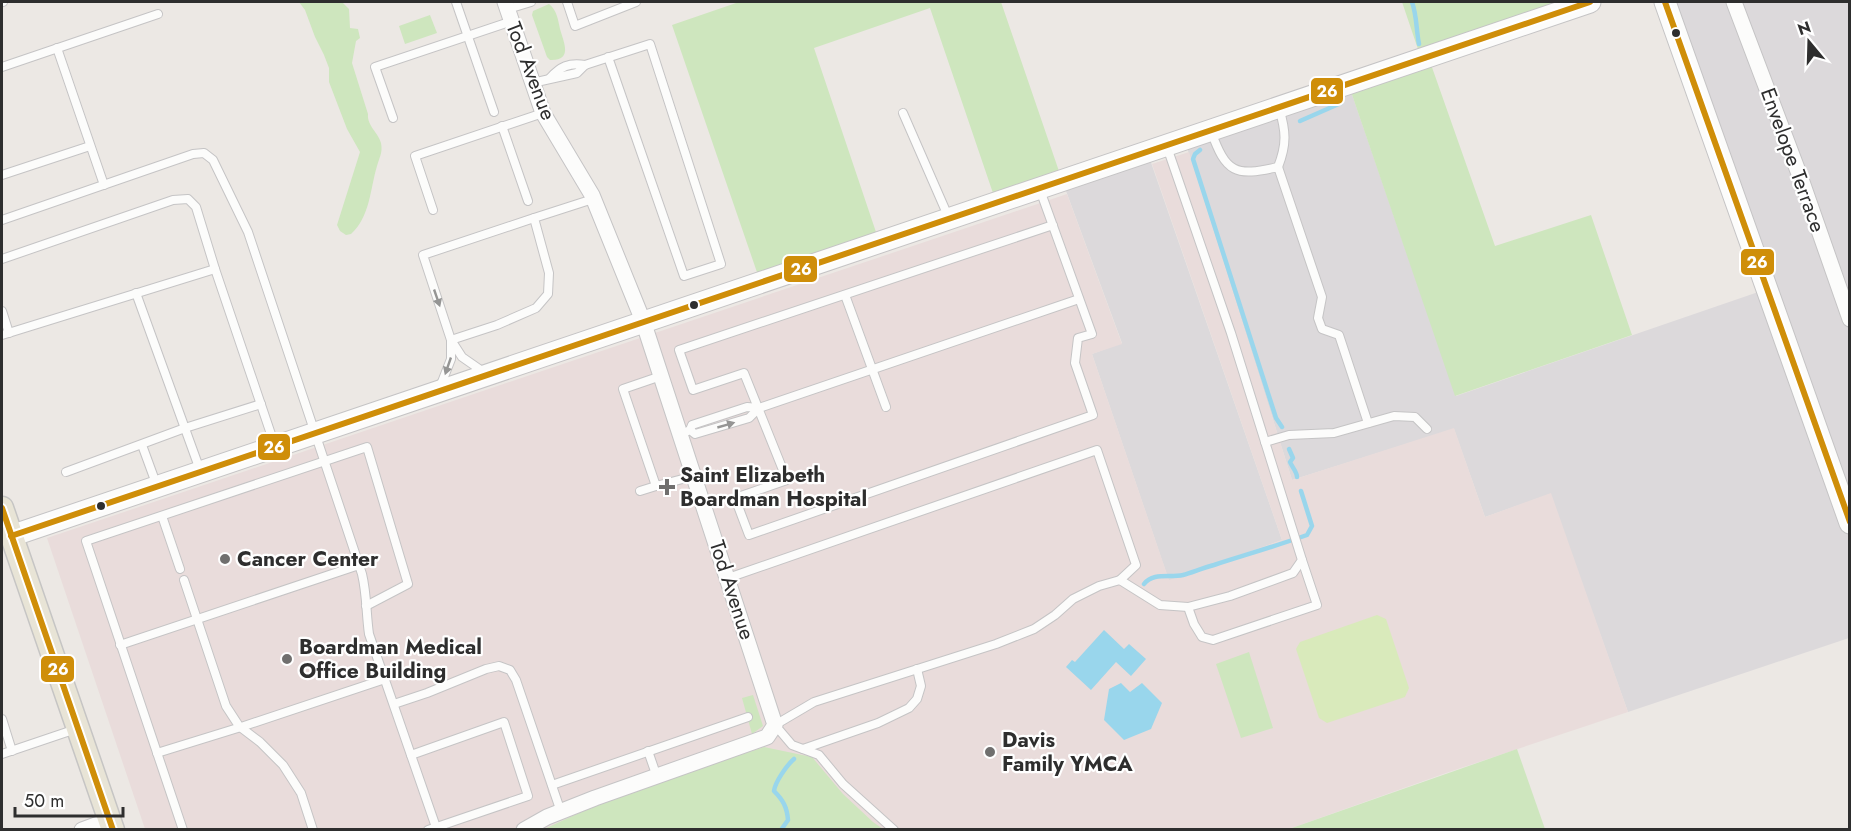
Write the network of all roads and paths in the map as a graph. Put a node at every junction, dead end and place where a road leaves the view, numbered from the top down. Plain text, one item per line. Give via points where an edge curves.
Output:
1 (456, 2) edge
2 (531, 2) edge
3 (567, 2) edge
4 (636, 2) edge
5 (1590, 2) edge
6 (1665, 2) edge
7 (1734, 2) edge
8 (508, 11) edge
9 (158, 14) dead end
10 (468, 36) junction
11 (57, 48) junction
12 (608, 57) junction
13 (2, 67) edge
14 (532, 84) junction
15 (1278, 106) junction
16 (494, 112) dead end
17 (543, 113) junction
18 (903, 113) dead end
19 (393, 118) dead end
20 (502, 126) junction
21 (1210, 129) junction
22 (1166, 144) junction
23 (90, 146) junction
24 (1278, 167) junction
25 (2, 175) edge
26 (104, 185) junction
27 (1039, 187) junction
28 (593, 199) junction
29 (528, 201) dead end
30 (434, 210) dead end
31 (534, 218) junction
32 (948, 218) junction
33 (2, 220) edge
34 (1053, 225) junction
35 (2, 259) edge
36 (214, 269) junction
37 (136, 293) junction
38 (845, 295) junction
39 (1079, 299) junction
40 (2, 310) edge
41 (1850, 319) edge
42 (643, 321) junction
43 (5, 334) edge
44 (451, 340) junction
45 (872, 369) junction
46 (486, 374) junction
47 (661, 376) junction
48 (438, 390) junction
49 (261, 404) junction
50 (886, 407) dead end
51 (759, 408) junction
52 (1368, 423) junction
53 (185, 428) junction
54 (1427, 429) dead end
55 (315, 432) junction
56 (685, 432) junction
57 (1265, 442) junction
58 (142, 445) junction
59 (275, 446) junction
60 (325, 462) junction
61 (200, 471) junction
62 (66, 472) dead end
63 (694, 476) junction
64 (157, 486) junction
65 (656, 486) junction
66 (640, 491) dead end
67 (2, 508) edge
68 (162, 516) junction
69 (1850, 523) edge
70 (6, 537) edge
71 (1302, 560) junction
72 (359, 565) junction
73 (180, 569) dead end
74 (728, 578) junction
75 (184, 580) dead end
76 (1120, 580) junction
77 (366, 606) junction
78 (1188, 607) junction
79 (197, 620) junction
80 (120, 645) junction
81 (917, 669) junction
82 (385, 679) junction
83 (394, 704) junction
84 (748, 717) dead end
85 (2, 719) edge
86 (775, 725) junction
87 (241, 727) junction
88 (78, 729) junction
89 (803, 749) junction
90 (12, 751) junction
91 (648, 751) junction
92 (157, 753) junction
93 (2, 754) edge
94 (411, 755) junction
95 (657, 777) junction
96 (552, 785) junction
97 (561, 812) junction
98 (111, 825) edge
99 (434, 829) edge
100 (81, 830) edge
101 (183, 830) edge
102 (313, 830) edge
103 (524, 830) edge
104 (894, 830) edge

1 - 10 lane
2 - 8 lane
3 - 4 lane via 575,26
5 - 15 street
6 - 69 street
7 - 41 street, Envelope Terrace
8 - 10 lane
8 - 14 street, Tod Avenue
9 - 11 lane
10 - 16 lane
10 - 19 lane via 375,67
11 - 13 lane
11 - 23 lane
12 - 12 lane via 650,44 721,264 684,276
12 - 14 lane via 559,68 550,78
14 - 17 street, Tod Avenue
15 - 21 street
15 - 24 lane via 1286,130
17 - 20 lane
17 - 28 street, Tod Avenue
18 - 32 lane
20 - 29 lane
20 - 30 lane via 415,156
21 - 22 street
21 - 24 lane via 1219,153 1238,171
22 - 27 street
22 - 57 lane
23 - 25 lane
23 - 26 lane
24 - 52 lane via 1322,297 1318,318 1322,329 1338,334
26 - 33 lane
26 - 55 lane via 193,154 204,153 213,160 248,232
27 - 32 street
27 - 34 lane
28 - 31 lane
28 - 42 street, Tod Avenue
31 - 44 lane via 549,273 549,294 536,308
31 -> 44 lane via 423,255
32 - 42 street
34 - 38 lane
34 - 39 lane
35 - 36 lane via 173,200 188,199 196,207
36 - 37 lane
36 - 49 lane
37 - 43 lane
37 - 53 lane
38 - 45 lane
38 - 51 lane via 679,350 693,390 744,373
39 - 45 lane
39 - 51 lane via 1092,334 1078,339 1075,363 1093,415 749,535 735,498 787,480
40 - 43 lane
42 - 46 street
42 - 47 street, Tod Avenue
44 - 46 lane via 462,357
44 -> 48 lane via 451,359
45 - 50 lane
45 - 51 lane
46 - 48 street
47 - 56 street, Tod Avenue
47 - 65 lane via 623,389
48 - 55 street
49 - 53 lane
49 - 59 lane
51 - 56 lane via 749,418 695,434
52 - 54 lane via 1394,416 1415,417
52 - 57 lane via 1334,433 1289,435
53 - 58 lane
53 - 61 lane
55 - 59 street
55 - 60 lane
56 - 63 street, Tod Avenue
57 - 71 lane
58 - 62 lane
58 - 64 lane
59 - 61 street
60 - 68 lane
60 - 72 lane
60 - 77 lane via 367,447 408,584
61 - 64 street
63 - 65 lane
63 - 74 street, Tod Avenue
64 - 70 street
65 - 66 lane
67 - 70 main road
68 - 73 lane
68 - 80 lane via 86,541
70 - 88 main road
71 - 78 lane via 1293,573
71 - 78 lane via 1317,605 1213,640 1202,637
72 - 77 lane
72 - 79 lane
74 - 76 lane via 1097,450 1136,565
74 - 86 street, Tod Avenue
75 - 79 lane
76 - 78 lane via 1160,605
76 - 81 lane via 1073,599 1034,629
77 - 82 lane via 369,634
79 - 80 lane
79 - 87 lane via 226,706
80 - 92 lane
81 - 86 lane via 814,702
81 - 89 lane via 921,686 909,708
82 - 83 lane
82 - 87 lane
83 - 94 lane
83 - 96 lane via 486,669 499,666 510,670
84 - 91 lane
85 - 90 lane
86 - 89 lane via 792,745
86 - 95 street via 767,737
87 - 92 lane
87 - 102 lane via 283,765 301,793
88 - 90 lane
88 - 98 main road
89 - 104 lane via 819,755 843,784
90 - 93 lane
91 - 95 lane
91 - 96 lane
92 - 101 lane
94 - 99 lane
94 - 99 lane via 504,722 528,796
95 - 97 street
96 - 97 lane
97 - 103 street
98 - 100 street

